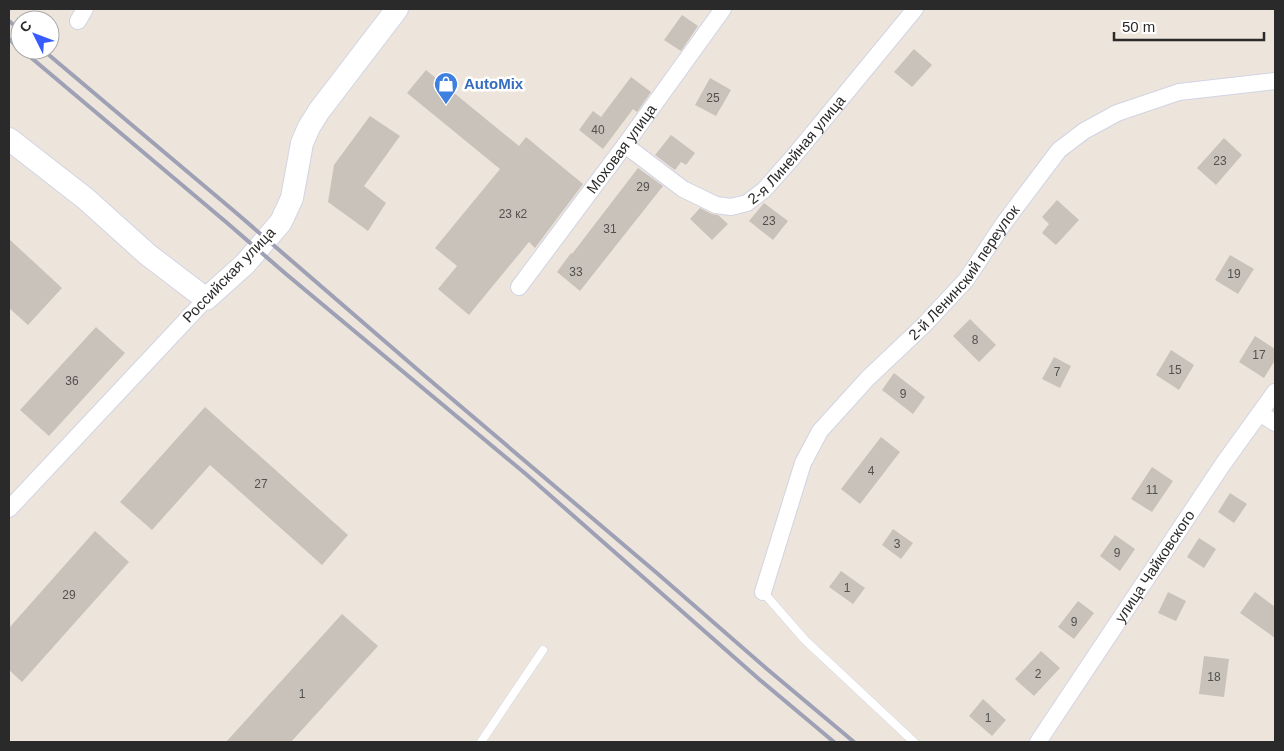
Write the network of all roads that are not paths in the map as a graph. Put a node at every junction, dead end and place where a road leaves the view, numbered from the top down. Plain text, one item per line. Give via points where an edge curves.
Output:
1 (397, 9) edge
2 (723, 9) edge
3 (915, 9) edge
4 (1275, 81) edge
5 (9, 139) edge
6 (625, 145) junction
7 (519, 287) dead end
8 (206, 299) junction
9 (1275, 392) edge
10 (1260, 413) junction
11 (1275, 424) edge
12 (9, 509) edge
13 (763, 592) joint
14 (543, 650) dead end
15 (482, 742) edge
16 (914, 742) edge
17 (1038, 742) edge

1 - 8 main road, Российская улица via 309,126 302,143 292,198 280,222 245,264
2 - 6 street, Моховая улица
3 - 6 street, 2-я Линейная улица via 794,156 764,190 747,203 731,207 716,205 682,189
4 - 13 street, 2-й Ленинский переулок via 1179,92 1117,113 1084,131 1059,150 966,280 820,431 803,462
5 - 8 main road via 86,199 146,254
6 - 7 street, Моховая улица
8 - 12 street, Российская улица
9 - 10 street, улица Чайковского
10 - 11 street
10 - 17 street, улица Чайковского
13 - 16 lane via 805,640
14 - 15 lane

